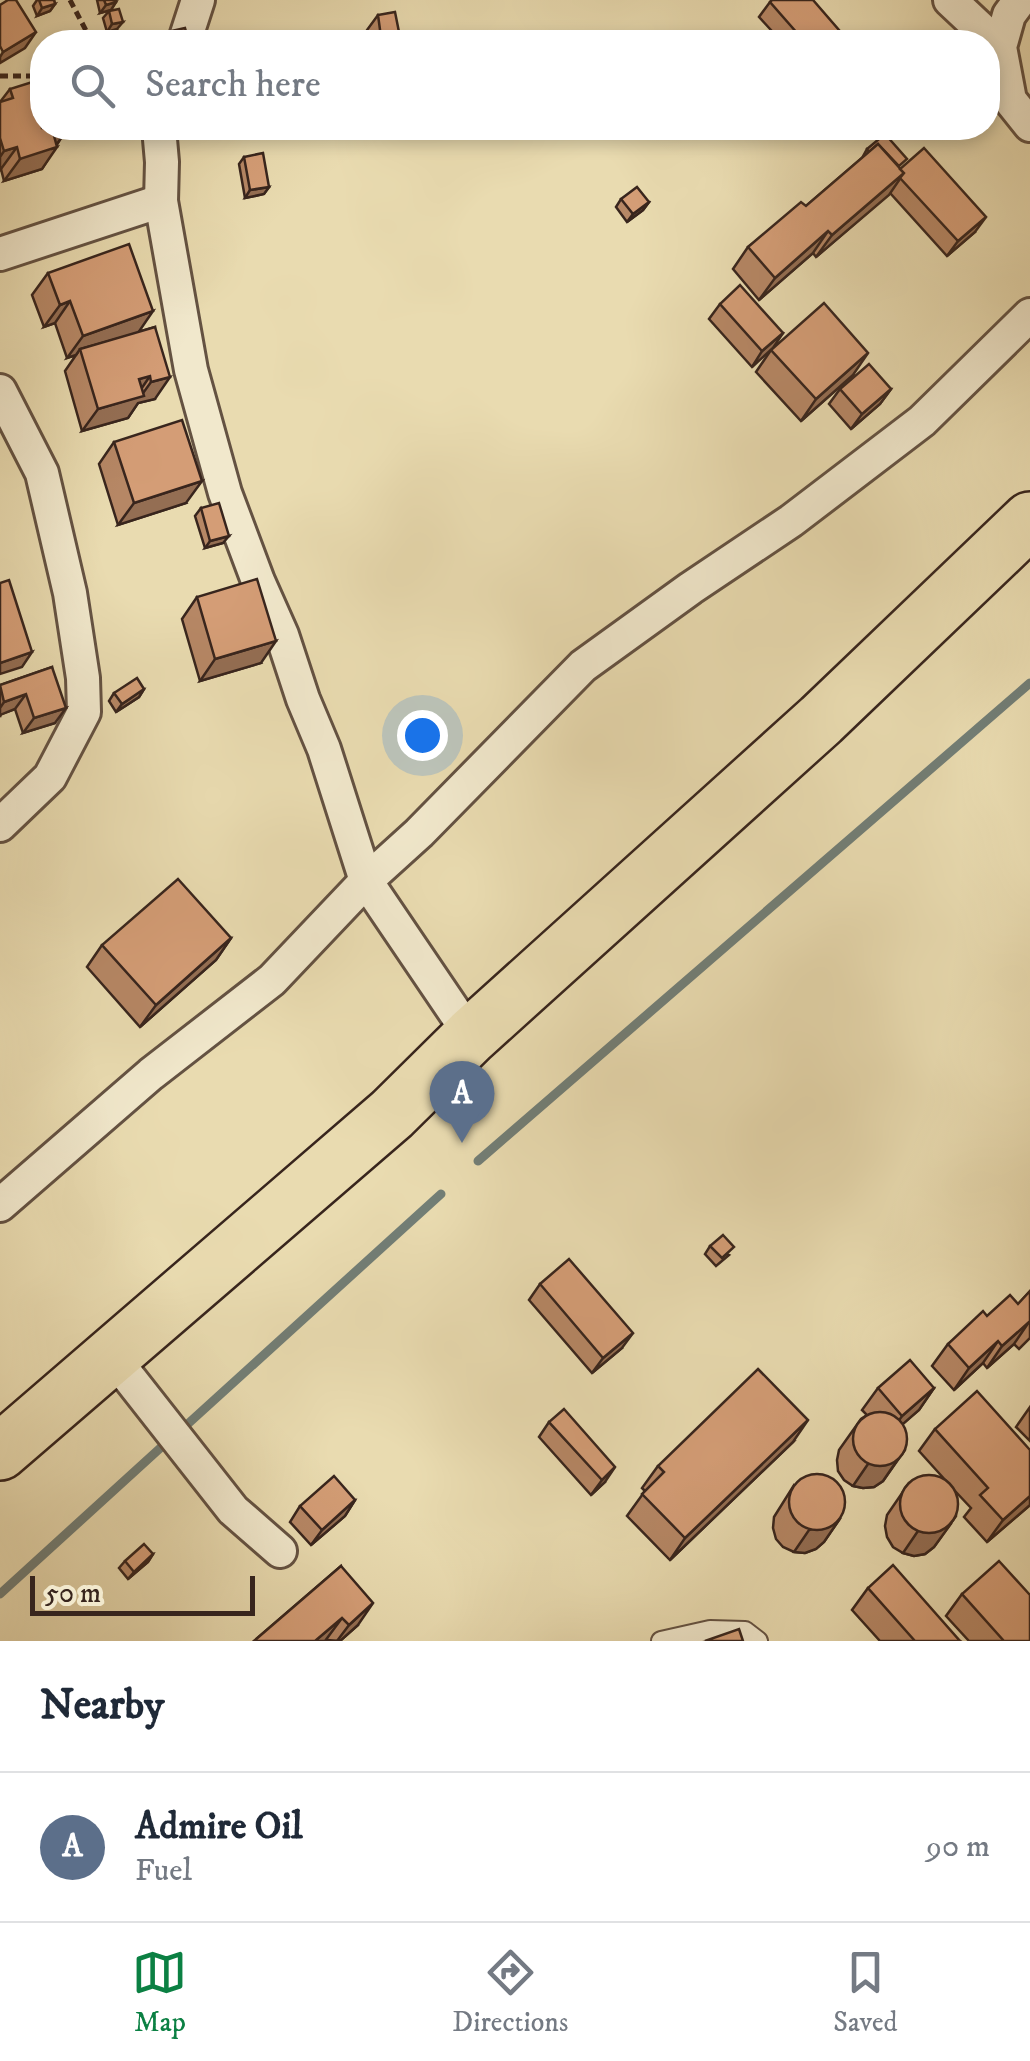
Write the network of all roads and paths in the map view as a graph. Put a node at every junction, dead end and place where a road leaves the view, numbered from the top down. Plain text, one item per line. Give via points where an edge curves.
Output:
1 (70, 0) edge
2 (198, 0) edge
3 (950, 0) edge
4 (1020, 0) edge
5 (86, 30) edge
6 (188, 30) edge
7 (983, 30) edge
8 (1000, 46) joint
9 (0, 76) edge
10 (30, 76) edge
11 (1030, 125) edge
12 (160, 140) edge
13 (161, 201) junction
14 (0, 254) edge
15 (1030, 315) edge
16 (0, 391) edge
17 (1030, 520) edge
18 (0, 825) edge
19 (366, 881) junction
20 (471, 1036) junction
21 (0, 1205) edge
22 (127, 1376) junction
23 (0, 1452) edge
24 (280, 1550) dead end
25 (661, 1641) edge
26 (758, 1641) edge

1 - 5 path
2 - 6 street
3 - 7 street
4 - 8 street
8 - 11 street via 1010,100
9 - 10 path
12 - 13 street
13 - 14 street
13 - 19 street via 191,370 220,476 327,758
15 - 19 street via 922,421 583,666
16 - 18 street via 42,473 70,593 84,712 50,777
17 - 20 highway via 821,720
19 - 20 street
19 - 21 street via 272,980
20 - 22 highway
22 - 23 highway
22 - 24 street via 233,1510
25 - 26 lane via 710,1630 744,1631

